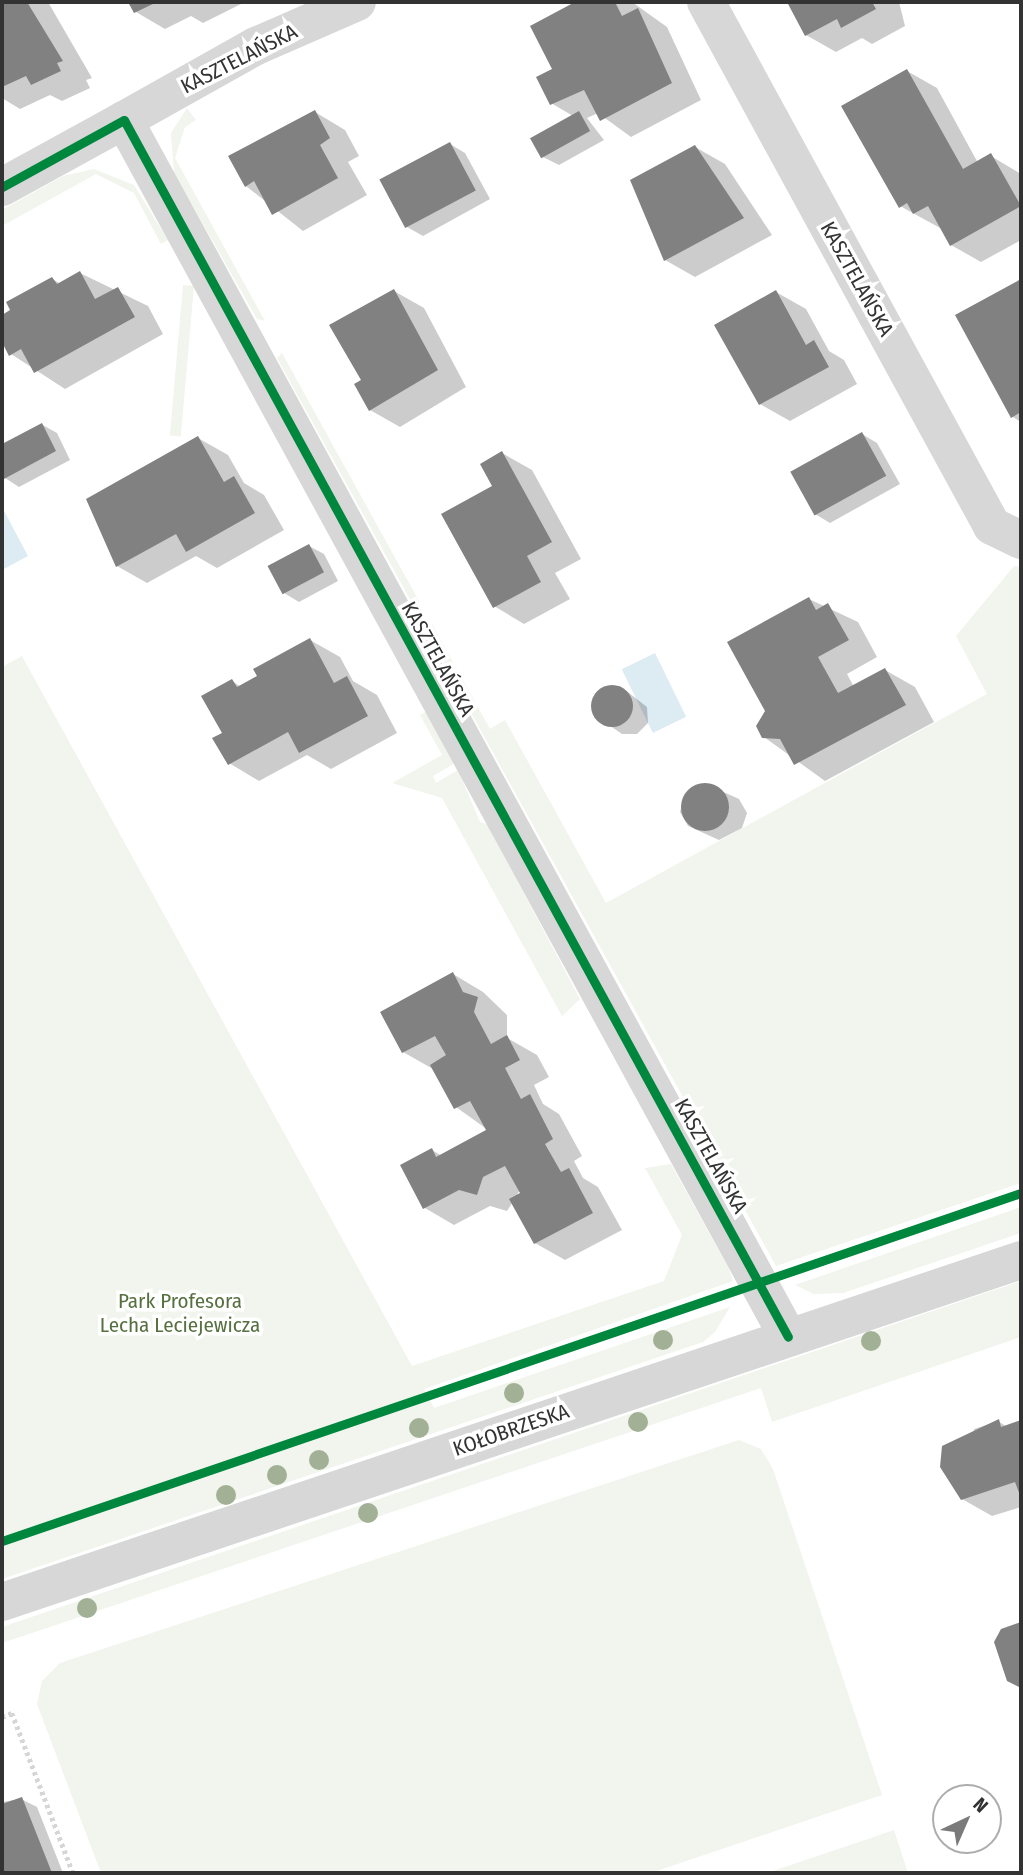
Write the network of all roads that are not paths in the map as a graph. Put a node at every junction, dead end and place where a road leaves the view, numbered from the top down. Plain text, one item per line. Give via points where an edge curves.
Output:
1 (357, 2) edge
2 (706, 2) edge
3 (124, 120) junction
4 (2, 187) edge
5 (1021, 540) edge
6 (1021, 1260) edge
7 (788, 1337) junction
8 (2, 1602) edge

1 - 3 street, KASZTELAŃSKA via 256,47
2 - 5 street, KASZTELAŃSKA via 992,526
3 - 4 street, KASZTELAŃSKA
3 - 7 street, KASZTELAŃSKA
6 - 7 street, KOŁOBRZESKA
7 - 8 street, KOŁOBRZESKA

